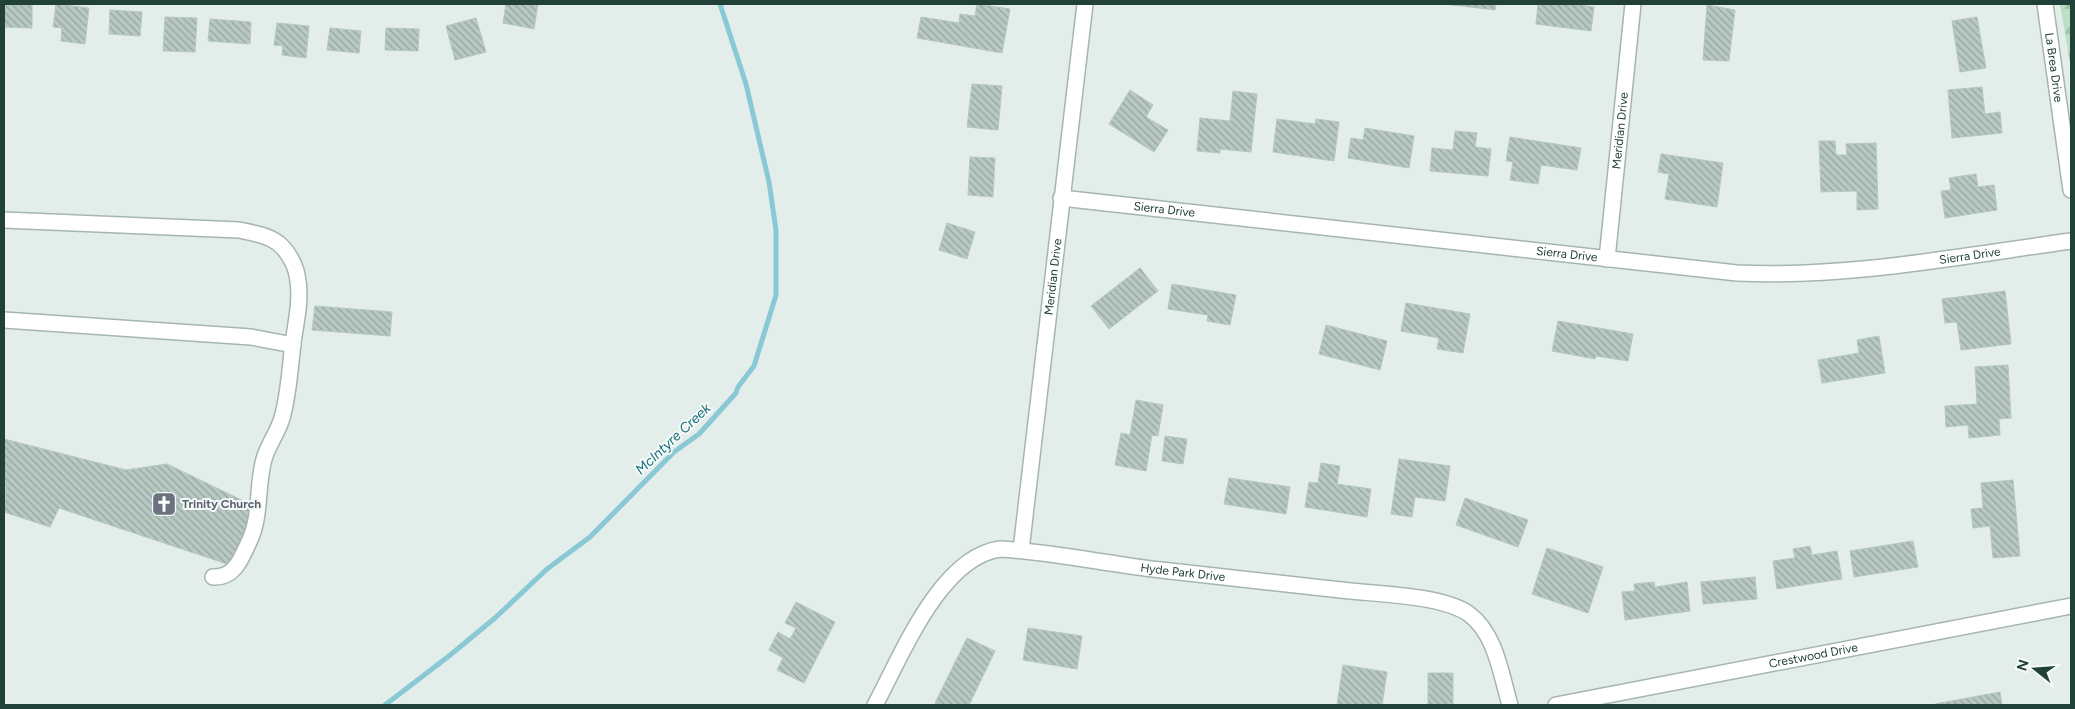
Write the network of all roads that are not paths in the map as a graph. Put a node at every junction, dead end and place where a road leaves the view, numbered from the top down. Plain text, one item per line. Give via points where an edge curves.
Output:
1 (1085, 4) edge
2 (1633, 4) edge
3 (2045, 4) edge
4 (2071, 190) edge
5 (1061, 198) junction
6 (4, 220) edge
7 (2071, 242) edge
8 (1607, 259) junction
9 (4, 320) edge
10 (293, 345) junction
11 (1021, 550) junction
12 (213, 577) dead end
13 (2071, 606) edge
14 (875, 705) edge
15 (1510, 705) edge
16 (1556, 705) edge

1 - 5 street, Meridian Drive
2 - 8 street, Meridian Drive
3 - 4 street, La Brea Drive
5 - 8 street, Sierra Drive
5 - 11 street, Meridian Drive
6 - 10 street via 239,230 262,235 279,244 291,258 297,276 298,307
7 - 8 street, Sierra Drive via 1786,275
9 - 10 street via 251,337
10 - 12 street via 283,412 260,476 256,526 234,570 224,577
11 - 14 street, Hyde Park Drive via 1000,549 977,556 950,577 923,616
11 - 15 street, Hyde Park Drive via 1159,570 1393,595 1456,607 1477,621 1486,634
13 - 16 street, Crestwood Drive

